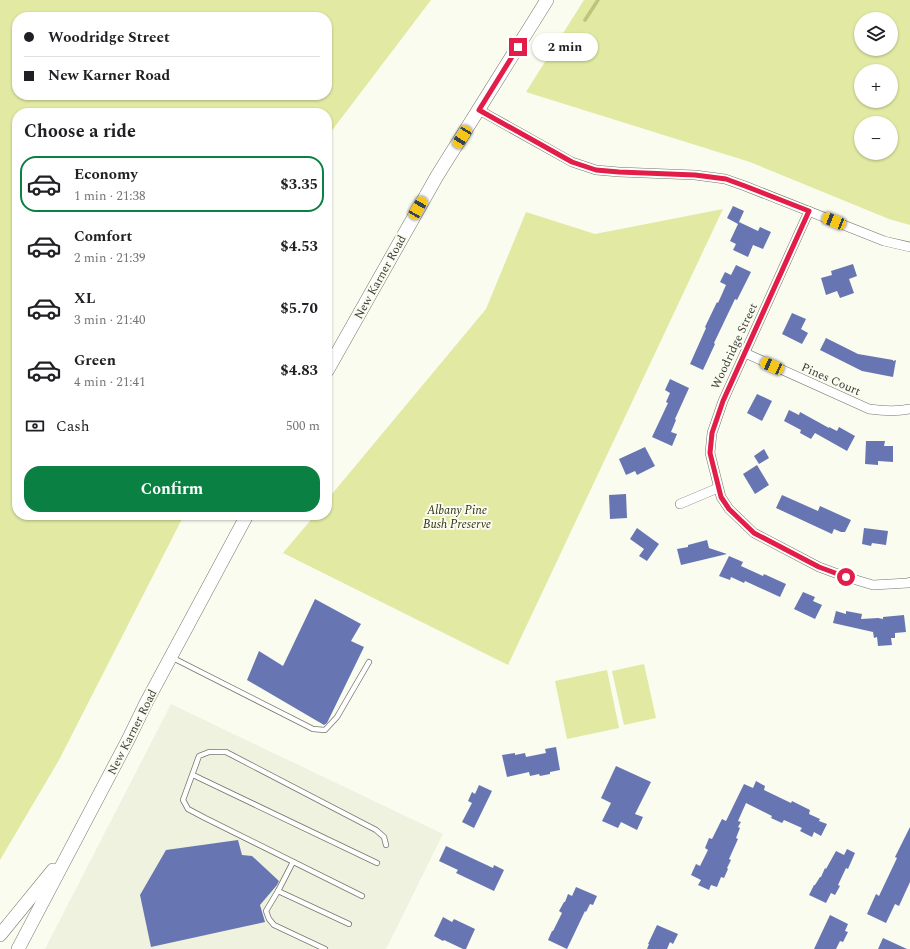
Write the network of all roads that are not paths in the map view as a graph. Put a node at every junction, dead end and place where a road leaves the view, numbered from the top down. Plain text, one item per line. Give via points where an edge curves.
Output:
1 (547, 0) edge
2 (479, 110) junction
3 (809, 211) junction
4 (910, 247) edge
5 (745, 353) junction
6 (332, 362) edge
7 (910, 409) edge
8 (718, 488) junction
9 (680, 504) dead end
10 (244, 520) edge
11 (910, 582) edge
12 (171, 657) junction
13 (369, 662) dead end
14 (193, 775) junction
15 (386, 845) dead end
16 (70, 849) junction
17 (293, 862) junction
18 (378, 863) dead end
19 (278, 891) junction
20 (362, 896) dead end
21 (349, 924) dead end
22 (0, 935) edge
23 (18, 949) edge
24 (325, 949) edge

1 - 2 main road, New Karner Road
2 - 3 street via 572,162 596,170 726,179
2 - 6 main road, New Karner Road via 437,176
3 - 4 street via 884,241
3 - 5 street, Woodridge Street
5 - 7 street, Pines Court via 868,410 884,412
5 - 8 street, Woodridge Street via 723,401 712,433 710,453
8 - 9 street
8 - 11 street, Woodridge Street via 729,509 754,533 819,567 873,585
10 - 12 main road, New Karner Road
12 - 13 lane via 313,729 325,730 337,717
12 - 16 main road, New Karner Road
14 - 15 lane via 199,756 209,752 226,752 376,830 384,837
14 - 17 lane via 183,800 188,809
14 - 18 lane
16 - 22 main road
16 - 23 main road, New Karner Road
17 - 19 lane
17 - 20 lane
19 - 21 lane
19 - 24 lane via 266,911 269,919 274,925

